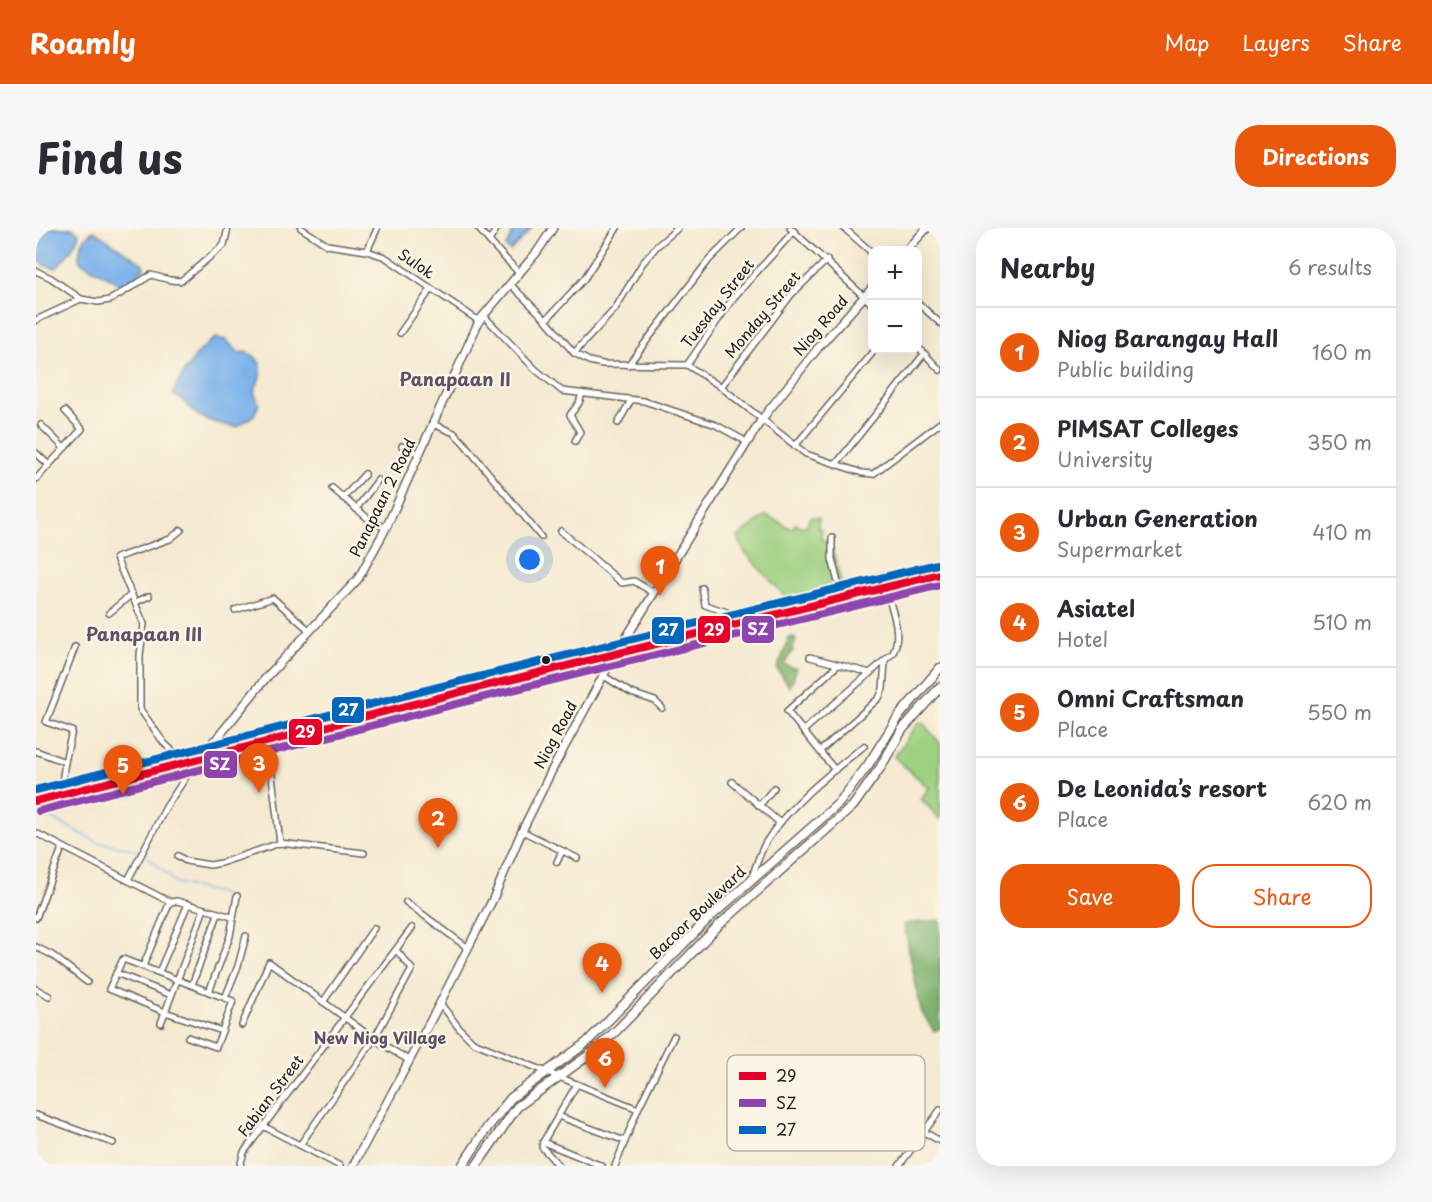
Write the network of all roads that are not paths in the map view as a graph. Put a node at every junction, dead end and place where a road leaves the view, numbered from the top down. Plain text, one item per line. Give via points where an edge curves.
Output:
1 (228, 228) edge
2 (301, 228) edge
3 (478, 228) edge
4 (497, 228) edge
5 (553, 228) edge
6 (617, 228) edge
7 (678, 228) edge
8 (741, 228) edge
9 (844, 228) edge
10 (927, 228) edge
11 (377, 229) edge
12 (792, 230) edge
13 (489, 241) junction
14 (911, 246) edge
15 (868, 249) edge
16 (367, 251) junction
17 (827, 260) junction
18 (36, 271) edge
19 (520, 274) junction
20 (511, 285) junction
21 (431, 288) junction
22 (868, 294) edge
23 (865, 297) junction
24 (81, 299) junction
25 (868, 300) edge
26 (922, 307) edge
27 (481, 318) junction
28 (36, 320) edge
29 (546, 320) junction
30 (940, 323) edge
31 (400, 333) dead end
32 (922, 352) edge
33 (574, 353) junction
34 (872, 354) edge
35 (924, 354) junction
36 (687, 364) junction
37 (628, 365) junction
38 (940, 370) edge
39 (721, 387) junction
40 (582, 394) junction
41 (631, 400) junction
42 (65, 411) dead end
43 (762, 419) junction
44 (618, 423) dead end
45 (940, 423) edge
46 (433, 424) junction
47 (41, 426) dead end
48 (575, 441) dead end
49 (747, 442) junction
50 (402, 446) dead end
51 (795, 446) junction
52 (64, 448) junction
53 (36, 453) edge
54 (419, 454) junction
55 (836, 464) junction
56 (50, 465) junction
57 (365, 474) dead end
58 (36, 479) edge
59 (378, 480) dead end
60 (333, 488) dead end
61 (352, 489) junction
62 (343, 498) junction
63 (364, 498) junction
64 (356, 509) junction
65 (386, 528) junction
66 (182, 530) dead end
67 (561, 531) dead end
68 (541, 537) dead end
69 (832, 538) dead end
70 (940, 574) edge
71 (885, 587) junction
72 (702, 588) dead end
73 (654, 593) junction
74 (132, 594) junction
75 (149, 596) dead end
76 (842, 598) junction
77 (136, 602) junction
78 (235, 610) dead end
79 (727, 612) tunnel mouth
80 (109, 613) dead end
81 (310, 631) junction
82 (75, 647) dead end
83 (616, 654) junction
84 (810, 657) dead end
85 (885, 661) junction
86 (838, 665) junction
87 (940, 668) edge
88 (870, 674) junction
89 (604, 676) junction
90 (932, 677) junction
91 (940, 686) edge
92 (662, 708) dead end
93 (803, 731) junction
94 (214, 741) junction
95 (268, 742) junction
96 (864, 746) dead end
97 (36, 751) edge
98 (820, 751) junction
99 (223, 753) junction
100 (206, 757) junction
101 (65, 762) junction
102 (184, 763) junction
103 (835, 770) junction
104 (732, 782) dead end
105 (774, 788) dead end
106 (63, 795) junction
107 (36, 801) edge
108 (759, 806) junction
109 (780, 823) junction
110 (522, 831) junction
111 (36, 833) edge
112 (280, 843) junction
113 (62, 848) junction
114 (562, 851) junction
115 (364, 852) dead end
116 (178, 856) dead end
117 (577, 858) dead end
118 (557, 862) dead end
119 (128, 880) junction
120 (751, 880) junction
121 (237, 896) dead end
122 (170, 902) junction
123 (406, 903) dead end
124 (188, 904) junction
125 (204, 909) junction
126 (218, 914) junction
127 (36, 918) edge
128 (232, 918) junction
129 (374, 928) dead end
130 (412, 928) dead end
131 (246, 936) dead end
132 (36, 947) edge
133 (468, 948) junction
134 (396, 950) junction
135 (143, 966) junction
136 (159, 972) junction
137 (116, 973) junction
138 (177, 979) junction
139 (87, 982) dead end
140 (192, 985) junction
141 (36, 989) edge
142 (209, 992) junction
143 (637, 992) junction
144 (171, 995) junction
145 (49, 996) dead end
146 (225, 998) junction
147 (645, 1000) junction
148 (323, 1002) junction
149 (440, 1003) junction
150 (165, 1012) junction
151 (345, 1018) junction
152 (161, 1023) dead end
153 (242, 1025) dead end
154 (222, 1031) junction
155 (674, 1036) dead end
156 (188, 1037) dead end
157 (374, 1039) junction
158 (411, 1061) junction
159 (548, 1072) junction
160 (560, 1077) junction
161 (577, 1084) junction
162 (638, 1109) junction
163 (940, 1110) edge
164 (36, 1115) edge
165 (558, 1116) junction
166 (263, 1126) junction
167 (925, 1131) edge
168 (925, 1133) edge
169 (940, 1141) edge
170 (543, 1142) junction
171 (625, 1142) junction
172 (113, 1143) dead end
173 (300, 1145) junction
174 (910, 1151) edge
175 (240, 1166) edge
176 (340, 1166) edge
177 (353, 1166) edge
178 (462, 1166) edge
179 (476, 1166) edge
180 (559, 1166) edge
181 (602, 1166) edge
182 (615, 1166) edge
183 (899, 1166) edge

1 - 24 street via 224,245 180,281 151,275 110,300
2 - 16 street, Sulok via 327,245
3 - 13 street
4 - 13 street
5 - 19 street, Panapaan 2 Road
6 - 29 street via 584,279
7 - 33 street via 642,264 615,309
8 - 37 street via 709,260
9 - 15 street
10 - 14 street
11 - 16 street
12 - 17 street
12 - 36 street, Tuesday Street via 734,297
13 - 19 street
16 - 21 street, Sulok via 385,257
17 - 23 street
17 - 39 street, Monday Street via 791,295
18 - 24 street
19 - 20 street, Panapaan 2 Road
20 - 27 street, Panapaan 2 Road
20 - 29 street
21 - 27 street, Sulok
21 - 31 street
22 - 23 street, Niog Road
23 - 25 street
23 - 43 street, Niog Road via 818,348
24 - 28 street
26 - 30 street
27 - 40 street, Sulok via 562,391
27 - 46 street, Panapaan 2 Road
29 - 33 street
32 - 35 street
33 - 37 street via 602,364
34 - 51 street
35 - 38 street
35 - 55 street
36 - 37 street
36 - 39 street
39 - 43 street
40 - 41 street, Sulok
40 - 48 street via 570,416 580,432
41 - 44 street
41 - 49 street, Sulok via 716,425
42 - 52 street via 82,429
43 - 49 street, Niog Road
43 - 51 street
45 - 55 street via 873,474
46 - 54 street, Panapaan 2 Road
46 - 68 street via 454,433 463,442
47 - 52 street
49 - 73 street, Niog Road
50 - 54 street
51 - 55 street via 812,457
52 - 56 street
53 - 56 street
54 - 65 street, Panapaan 2 Road
56 - 58 street
57 - 61 street
59 - 63 street
60 - 62 street
61 - 62 street
61 - 63 street
62 - 64 street
63 - 64 street
64 - 65 street
65 - 81 street, Panapaan 2 Road via 358,579
66 - 74 street via 170,539 116,557
67 - 73 street via 622,583 634,581
69 - 76 street via 832,559
70 - 71 main road
71 - 76 main road
71 - 85 street via 897,639 893,653
72 - 79 street via 705,605
73 - 83 street, Niog Road
74 - 77 street
74 - 80 street
75 - 77 street
76 - 83 main road via 734,620
77 - 102 street via 144,624 140,710
78 - 81 street via 273,598
81 - 94 street, Panapaan 2 Road
82 - 101 street via 46,722 72,731
83 - 89 street, Niog Road
83 - 95 main road
84 - 86 street
85 - 88 street
85 - 98 street via 879,698
86 - 88 street
86 - 93 street via 787,711
87 - 90 main road, Bacoor Boulevard
88 - 93 street
89 - 92 street
89 - 110 street, Niog Road
90 - 91 main road
90 - 120 main road, Bacoor Boulevard via 899,716 839,803
91 - 147 main road, Bacoor Boulevard via 902,729 853,806 718,926
93 - 98 street
94 - 99 main road via 215,750
94 - 100 street, Panapaan 2 Road
95 - 99 main road
95 - 112 street
96 - 103 street
97 - 101 street
98 - 103 street
99 - 100 main road
100 - 102 main road
101 - 106 street
102 - 106 main road
102 - 119 street via 190,771 166,807
103 - 109 street
104 - 108 street
105 - 108 street
106 - 107 main road
108 - 109 street
109 - 120 street via 765,844
110 - 114 street
110 - 133 street, Niog Road
111 - 113 street
112 - 115 street
112 - 116 street via 210,865
113 - 119 street
113 - 127 street
114 - 117 street
114 - 118 street
119 - 122 street
120 - 143 main road, Bacoor Boulevard
121 - 128 street
122 - 124 street
122 - 135 street
123 - 133 street
124 - 125 street
124 - 136 street
125 - 126 street
125 - 138 street
126 - 128 street
126 - 140 street
128 - 142 street via 230,936
129 - 148 street
130 - 134 street, Fabian Street
131 - 146 street
132 - 139 street
133 - 149 street, Niog Road
134 - 151 street, Fabian Street
134 - 157 street via 412,969
135 - 136 street
135 - 137 street via 122,959
136 - 138 street
137 - 144 street
137 - 150 street via 109,989
138 - 140 street
138 - 144 street
140 - 142 street
141 - 145 street
142 - 146 street
143 - 147 main road
143 - 159 main road, Bacoor Boulevard via 586,1043
144 - 150 street
146 - 154 street via 233,1001
147 - 160 main road, Bacoor Boulevard via 601,1045
148 - 151 street
148 - 153 street via 269,962
149 - 158 street, Niog Road
149 - 159 street via 473,1042
150 - 152 street
150 - 154 street
151 - 157 street
151 - 166 street, Fabian Street
154 - 156 street via 216,1047
155 - 162 street
157 - 158 street
157 - 173 street
158 - 177 street, Niog Road
159 - 160 street
159 - 178 main road, Bacoor Boulevard via 505,1104
160 - 161 street
160 - 179 main road, Bacoor Boulevard via 517,1107
161 - 162 street
161 - 165 street
162 - 171 street
163 - 167 street
164 - 172 street
165 - 170 street
165 - 171 street
166 - 173 street
166 - 175 street, Fabian Street via 244,1152
168 - 169 street
170 - 180 street via 542,1147
170 - 181 street
171 - 182 street
173 - 176 street
174 - 183 street

